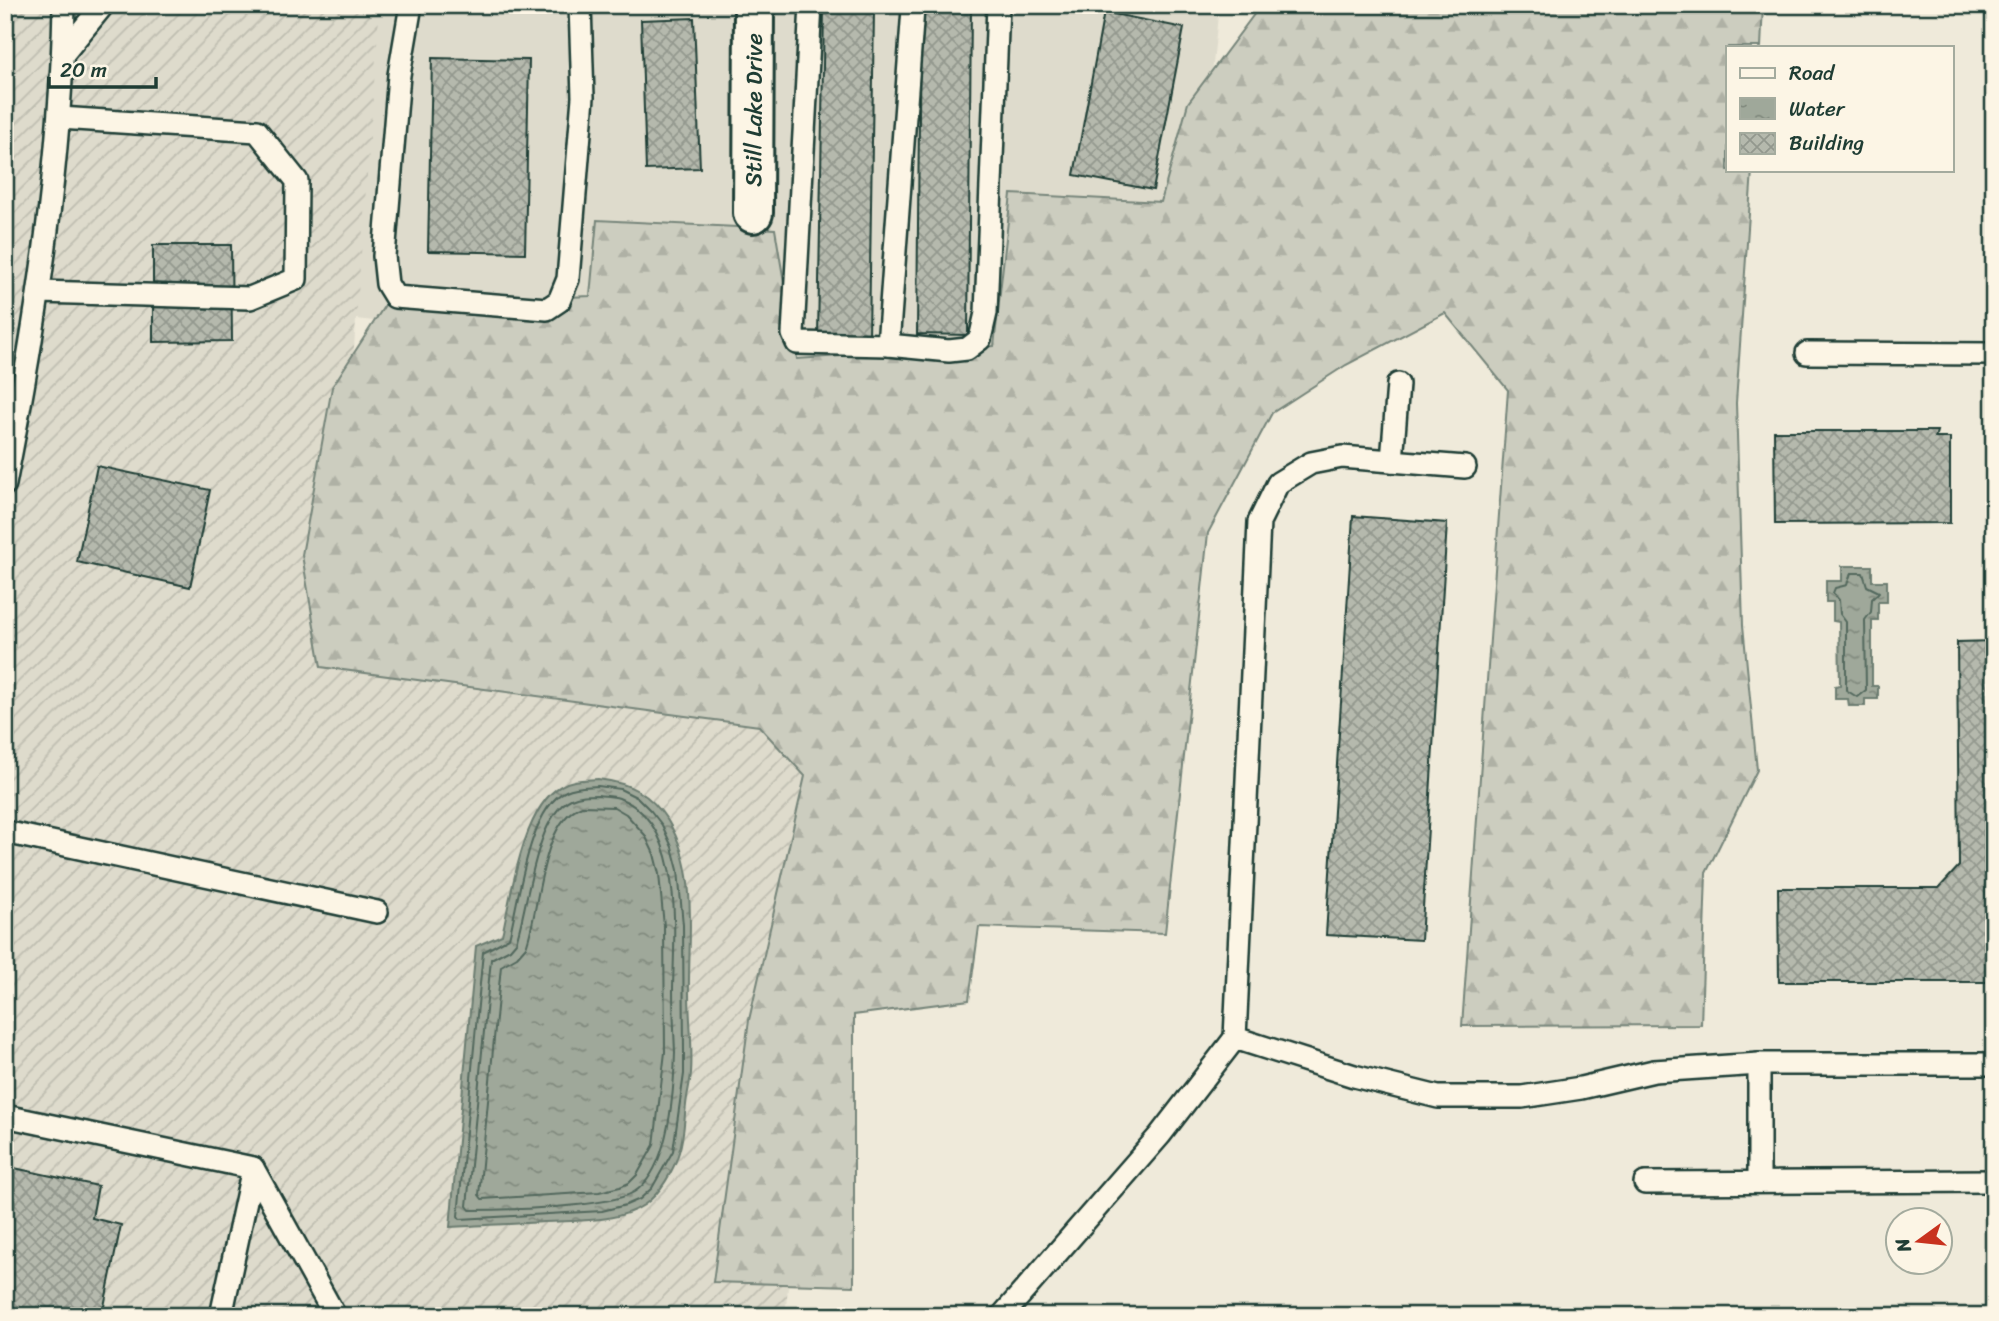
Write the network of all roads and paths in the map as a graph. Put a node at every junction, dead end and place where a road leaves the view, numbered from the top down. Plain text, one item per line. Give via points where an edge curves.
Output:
1 (64, 5) edge
2 (103, 5) edge
3 (411, 5) edge
4 (580, 5) edge
5 (754, 5) edge
6 (811, 5) edge
7 (915, 5) edge
8 (998, 5) edge
9 (63, 54) junction
10 (60, 118) junction
11 (753, 214) dead end
12 (39, 292) junction
13 (888, 345) junction
14 (1807, 353) dead end
15 (1994, 354) edge
16 (1398, 384) dead end
17 (1392, 461) junction
18 (1465, 467) dead end
19 (5, 484) edge
20 (5, 832) edge
21 (377, 912) dead end
22 (1235, 1038) junction
23 (1994, 1064) edge
24 (1759, 1065) junction
25 (5, 1115) edge
26 (253, 1168) junction
27 (1994, 1181) edge
28 (1759, 1182) junction
29 (1645, 1183) dead end
30 (220, 1316) edge
31 (335, 1316) edge
32 (1002, 1316) edge

1 - 9 lane
2 - 9 lane
3 - 4 lane via 399,75 383,256 387,284 394,297 547,309 559,301 568,279 583,97
5 - 11 street, Still Lake Drive
6 - 13 lane via 793,334 797,343
7 - 13 lane
8 - 13 lane via 986,313 980,339 967,349 949,351
9 - 10 lane
10 - 12 lane
10 - 12 lane via 257,131 297,181 296,279 250,298
12 - 19 lane
14 - 15 lane
16 - 17 lane
17 - 18 lane
17 - 22 lane via 1342,457 1311,463 1278,483 1259,522
20 - 21 lane
22 - 24 lane via 1438,1097 1522,1097 1654,1071
22 - 32 lane via 1160,1135
23 - 24 lane
24 - 28 lane
25 - 26 lane
26 - 30 lane
26 - 31 lane
27 - 28 lane
28 - 29 lane

